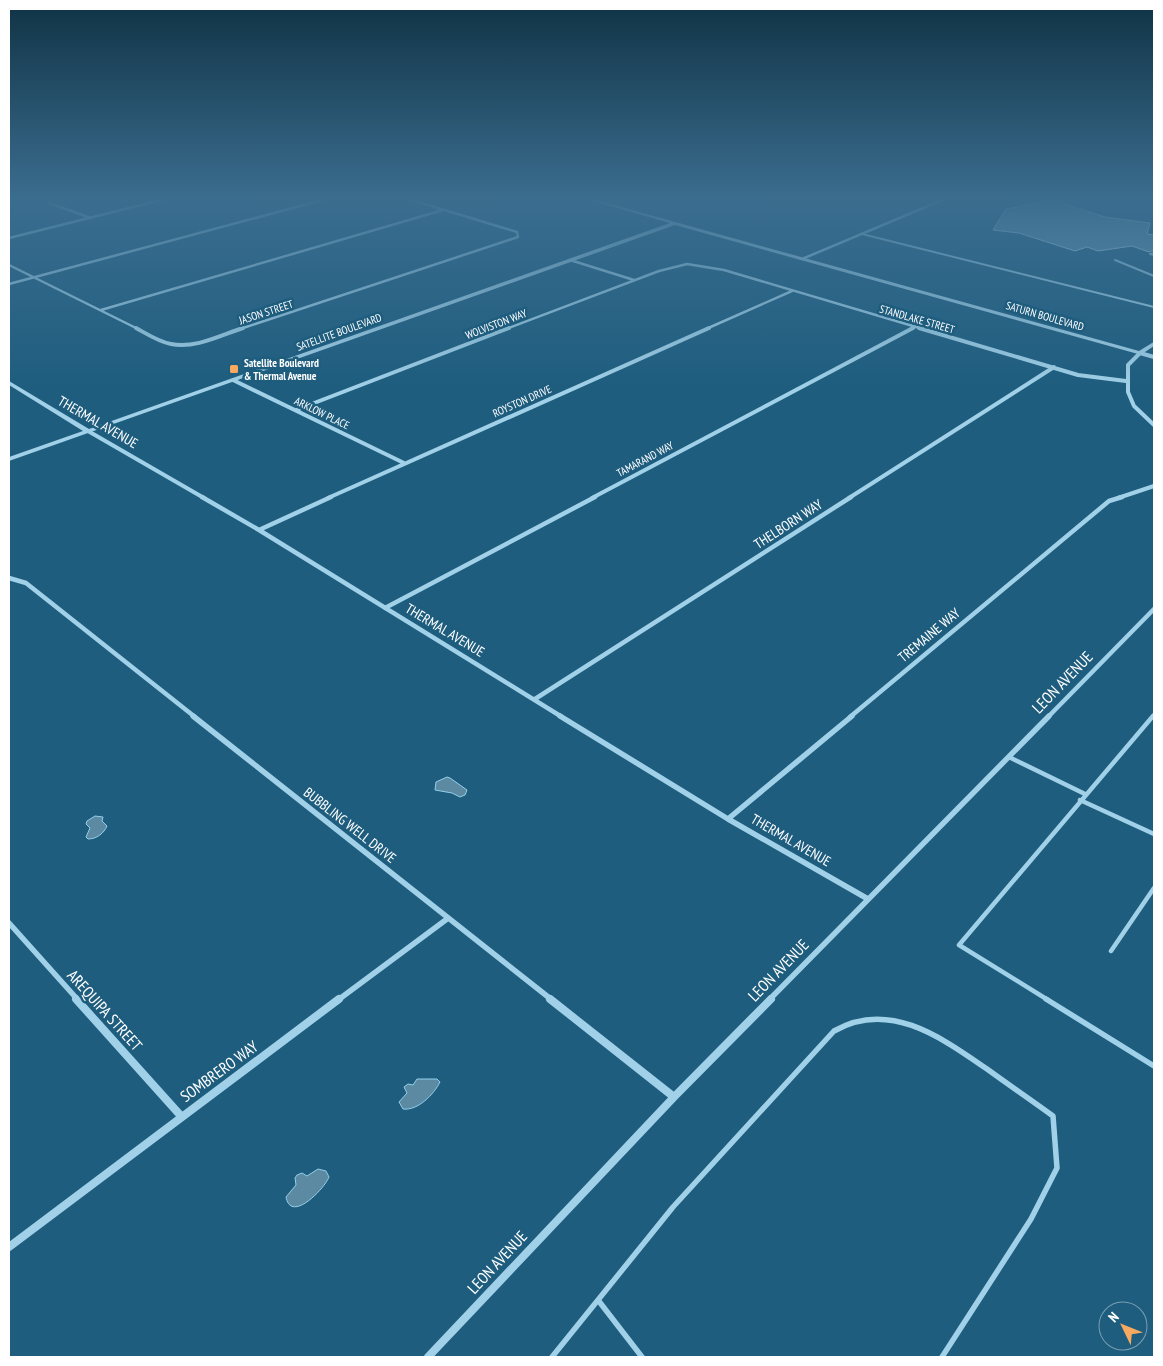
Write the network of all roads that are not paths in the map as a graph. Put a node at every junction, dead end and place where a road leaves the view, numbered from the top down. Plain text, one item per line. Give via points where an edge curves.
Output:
1 (90, 262) edge
2 (266, 262) edge
3 (444, 262) edge
4 (565, 262) edge
5 (576, 262) edge
6 (812, 262) edge
7 (973, 262) edge
8 (1119, 262) edge
9 (704, 264) joint
10 (9, 265) edge
11 (1154, 276) edge
12 (33, 277) junction
13 (634, 280) junction
14 (9, 284) edge
15 (792, 291) junction
16 (1154, 307) edge
17 (100, 310) junction
18 (915, 327) junction
19 (1154, 344) edge
20 (1140, 353) junction
21 (1154, 357) edge
22 (1054, 367) junction
23 (233, 380) junction
24 (1126, 381) junction
25 (9, 383) edge
26 (296, 410) junction
27 (1154, 425) edge
28 (88, 431) junction
29 (9, 459) edge
30 (404, 463) junction
31 (1154, 486) edge
32 (260, 530) junction
33 (9, 578) edge
34 (384, 608) junction
35 (1154, 609) edge
36 (535, 699) junction
37 (1154, 714) edge
38 (1009, 757) junction
39 (1085, 794) junction
40 (1080, 800) junction
41 (728, 819) junction
42 (1154, 834) edge
43 (1154, 888) edge
44 (868, 899) junction
45 (447, 919) junction
46 (9, 922) edge
47 (1111, 951) dead end
48 (1154, 1066) edge
49 (674, 1097) junction
50 (181, 1116) junction
51 (9, 1247) edge
52 (598, 1300) junction
53 (428, 1357) edge
54 (552, 1357) edge
55 (642, 1357) edge
56 (942, 1357) edge

1 - 12 street
2 - 17 street
3 - 17 street, JASON STREET via 203,342 178,346
4 - 23 street, SATELLITE BOULEVARD
5 - 13 street
6 - 20 street, SATURN BOULEVARD
7 - 16 lane
8 - 11 lane
9 - 13 street, WOLVISTON WAY via 678,264
9 - 15 street, STANDLAKE STREET
10 - 12 street
12 - 14 street
12 - 17 street
13 - 26 street, WOLVISTON WAY
15 - 18 street, STANDLAKE STREET
15 - 30 street, ROYSTON DRIVE
18 - 22 street, STANDLAKE STREET
18 - 34 street, TAMARAND WAY
19 - 20 street
20 - 21 street, SATURN BOULEVARD
20 - 24 street via 1128,365
22 - 24 street, STANDLAKE STREET via 1078,375
22 - 36 street, THELBORN WAY
23 - 26 street, ARKLOW PLACE
23 - 28 street, SATELLITE BOULEVARD
24 - 27 street via 1132,404
25 - 28 street, THERMAL AVENUE
26 - 30 street, ARKLOW PLACE
28 - 29 street, SATELLITE BOULEVARD
28 - 32 street, THERMAL AVENUE
30 - 32 street, ROYSTON DRIVE
31 - 41 street, TREMAINE WAY via 1109,501
32 - 34 street, THERMAL AVENUE
33 - 45 street, BUBBLING WELL DRIVE via 26,583
34 - 36 street, THERMAL AVENUE
35 - 38 street, LEON AVENUE
36 - 41 street, THERMAL AVENUE
37 - 39 lane
38 - 39 lane
38 - 44 street, LEON AVENUE
39 - 40 lane
40 - 42 lane
40 - 48 lane via 960,945
41 - 44 street, THERMAL AVENUE
43 - 47 lane
44 - 49 street, LEON AVENUE
45 - 49 street, BUBBLING WELL DRIVE
45 - 50 street, SOMBRERO WAY
46 - 50 street, AREQUIPA STREET
49 - 53 street, LEON AVENUE
50 - 51 street, SOMBRERO WAY
52 - 54 lane
52 - 55 lane
52 - 56 lane via 673,1207 834,1031 848,1023 867,1019 899,1021 944,1039 1053,1116 1057,1168 1031,1219

